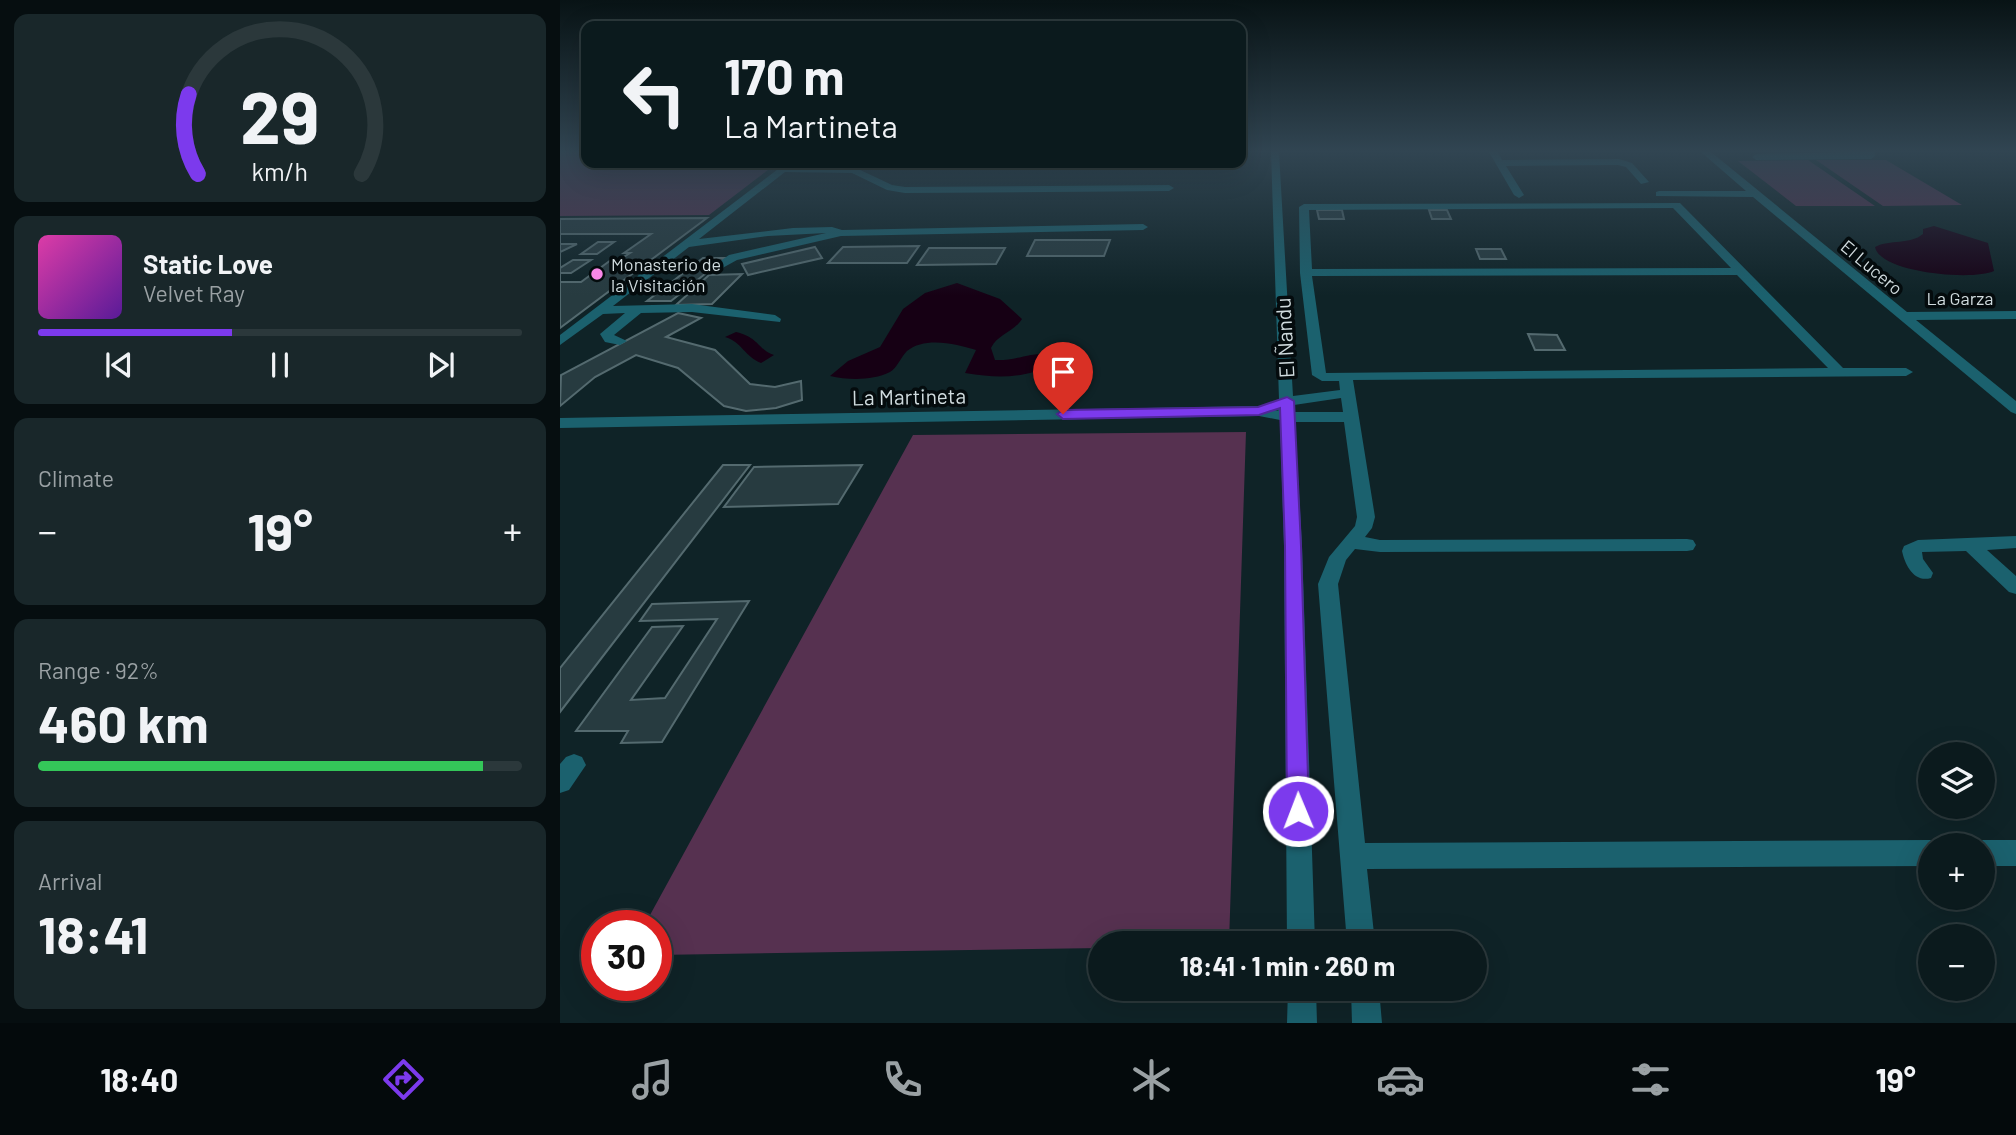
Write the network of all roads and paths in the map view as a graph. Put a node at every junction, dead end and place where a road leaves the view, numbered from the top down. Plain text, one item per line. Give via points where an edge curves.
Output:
1 (742, 200) edge
2 (1277, 200) joint
3 (1290, 200) edge
4 (1764, 200) edge
5 (1143, 227) dead end
6 (841, 233) junction
7 (685, 244) junction
8 (717, 268) dead end
9 (1738, 271) junction
10 (1306, 273) junction
11 (600, 310) junction
12 (637, 310) junction
13 (2016, 315) edge
14 (1904, 316) junction
15 (775, 319) dead end
16 (560, 341) edge
17 (620, 341) dead end
18 (1839, 372) junction
19 (1906, 372) dead end
20 (1347, 385) junction
21 (1287, 409) junction
22 (2016, 409) edge
23 (1350, 417) junction
24 (560, 423) edge
25 (1353, 542) junction
26 (2016, 542) edge
27 (1687, 545) dead end
28 (1970, 545) junction
29 (1924, 573) dead end
30 (2016, 587) edge
31 (1918, 853) edge
32 (1995, 853) edge
33 (2016, 853) edge
34 (1355, 856) junction
35 (1301, 931) edge
36 (1360, 931) edge
37 (1302, 1001) edge
38 (1366, 1001) edge
39 (1302, 1023) edge
40 (1367, 1023) edge

1 - 7 street
2 - 3 street
2 - 21 street, El Ñandu
4 - 14 street, El Lucero
5 - 6 street
6 - 7 street via 833,228 811,229
6 - 8 street via 733,257
7 - 11 street
9 - 10 street
9 - 10 street via 1676,205 1304,207
9 - 18 street
10 - 20 street via 1319,375
11 - 12 street
11 - 16 street
12 - 15 street via 702,308
12 - 17 street via 607,334
13 - 14 street, La Garza
14 - 22 street, El Lucero
18 - 19 street
18 - 20 street
20 - 21 street
20 - 23 street
21 - 23 street
21 - 24 street, La Martineta
21 - 35 street, El Ñandu
23 - 25 street via 1366,517
25 - 27 street via 1380,547
25 - 34 street via 1338,557 1328,584
26 - 28 street
28 - 29 street via 1918,546 1911,551
28 - 30 street
31 - 34 street
32 - 33 street
34 - 36 street
37 - 39 street
38 - 40 street

